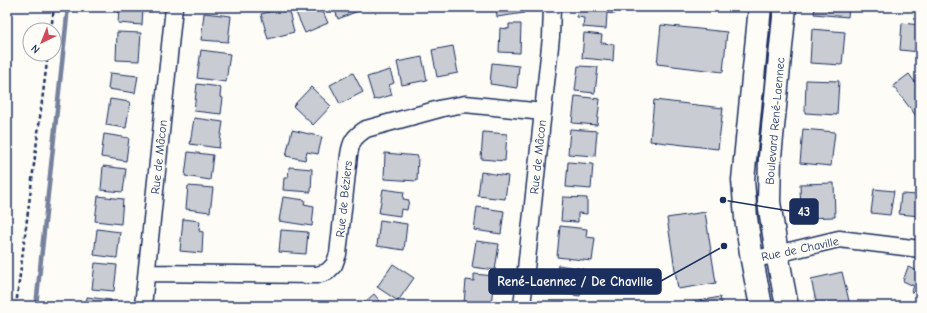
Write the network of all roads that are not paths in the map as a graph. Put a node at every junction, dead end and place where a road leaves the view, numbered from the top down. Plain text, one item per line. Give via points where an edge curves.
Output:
1 (174, 7) edge
2 (552, 7) edge
3 (760, 7) edge
4 (785, 7) edge
5 (543, 112) junction
6 (920, 249) edge
7 (777, 254) junction
8 (752, 260) junction
9 (147, 273) junction
10 (144, 306) edge
11 (522, 306) edge
12 (760, 306) edge
13 (787, 306) edge

1 - 9 street, Rue de Mâcon
2 - 5 street, Rue de Mâcon
3 - 8 street via 743,180
4 - 7 street, Boulevard René-Laennec via 770,157 769,202
5 - 9 street, Rue de Béziers via 465,104 366,129 357,135 348,155 338,254 334,265 327,272 317,275
5 - 11 street, Rue de Mâcon
6 - 7 street, Rue de Chaville via 839,239
7 - 8 street, Rue de Chaville
7 - 13 street, Boulevard René-Laennec
8 - 12 street
9 - 10 street, Rue de Mâcon

